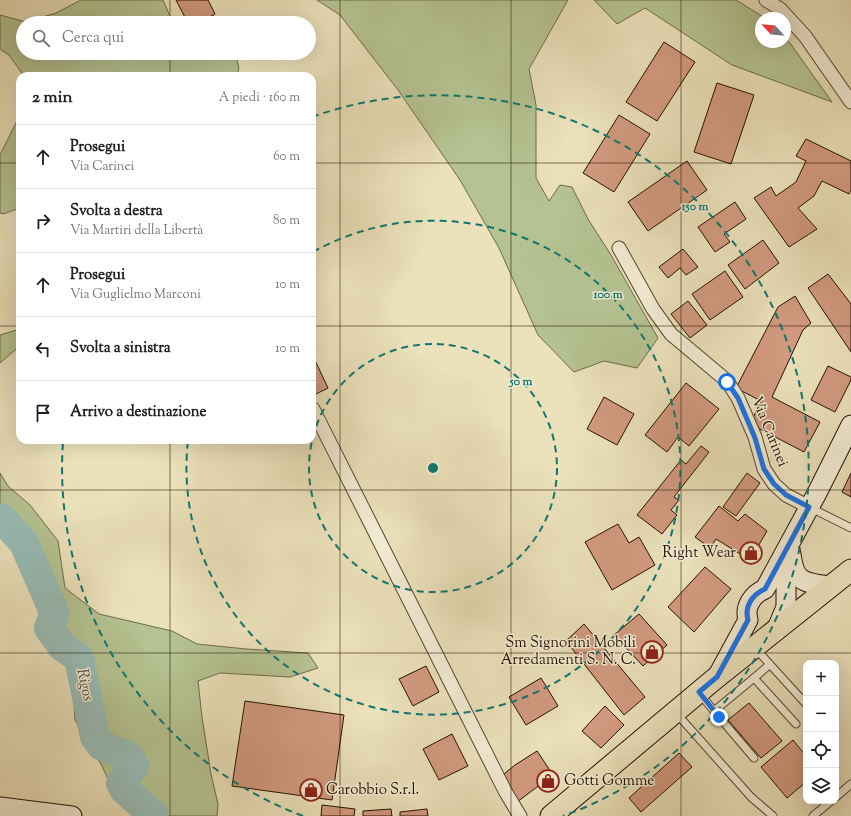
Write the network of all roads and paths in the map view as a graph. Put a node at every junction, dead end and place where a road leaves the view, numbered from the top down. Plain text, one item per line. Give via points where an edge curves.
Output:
1 (766, 0) edge
2 (851, 102) edge
3 (619, 248) dead end
4 (316, 415) edge
5 (851, 425) edge
6 (809, 507) junction
7 (851, 528) edge
8 (789, 545) junction
9 (851, 570) edge
10 (831, 586) junction
11 (776, 630) junction
12 (754, 647) junction
13 (769, 665) junction
14 (717, 677) junction
15 (754, 678) junction
16 (699, 692) junction
17 (803, 701) edge
18 (714, 711) junction
19 (675, 712) junction
20 (796, 724) dead end
21 (754, 758) dead end
22 (851, 784) edge
23 (839, 794) edge
24 (827, 804) edge
25 (0, 807) edge
26 (72, 816) edge
27 (520, 816) edge
28 (551, 816) edge
29 (773, 816) edge
30 (813, 816) edge

1 - 2 street via 780,9 805,36
3 - 6 street, Via Carinei via 653,309 671,334 727,382 738,398 755,438 764,469 774,484 786,495
4 - 27 street via 505,791
5 - 6 street
6 - 7 lane
6 - 8 street
8 - 10 street via 794,568 800,578 811,583
8 - 11 street via 786,565 786,608
8 - 14 street via 765,589 756,593 751,600 747,608 748,620
9 - 10 main road
10 - 11 main road
11 - 12 main road
12 - 13 lane
12 - 14 main road
13 - 15 lane
13 - 17 lane
14 - 16 main road
15 - 18 lane
15 - 20 lane
16 - 18 lane
16 - 19 main road
18 - 21 lane
19 - 28 main road
19 - 29 lane via 751,797
22 - 23 lane
24 - 30 lane
25 - 26 street

